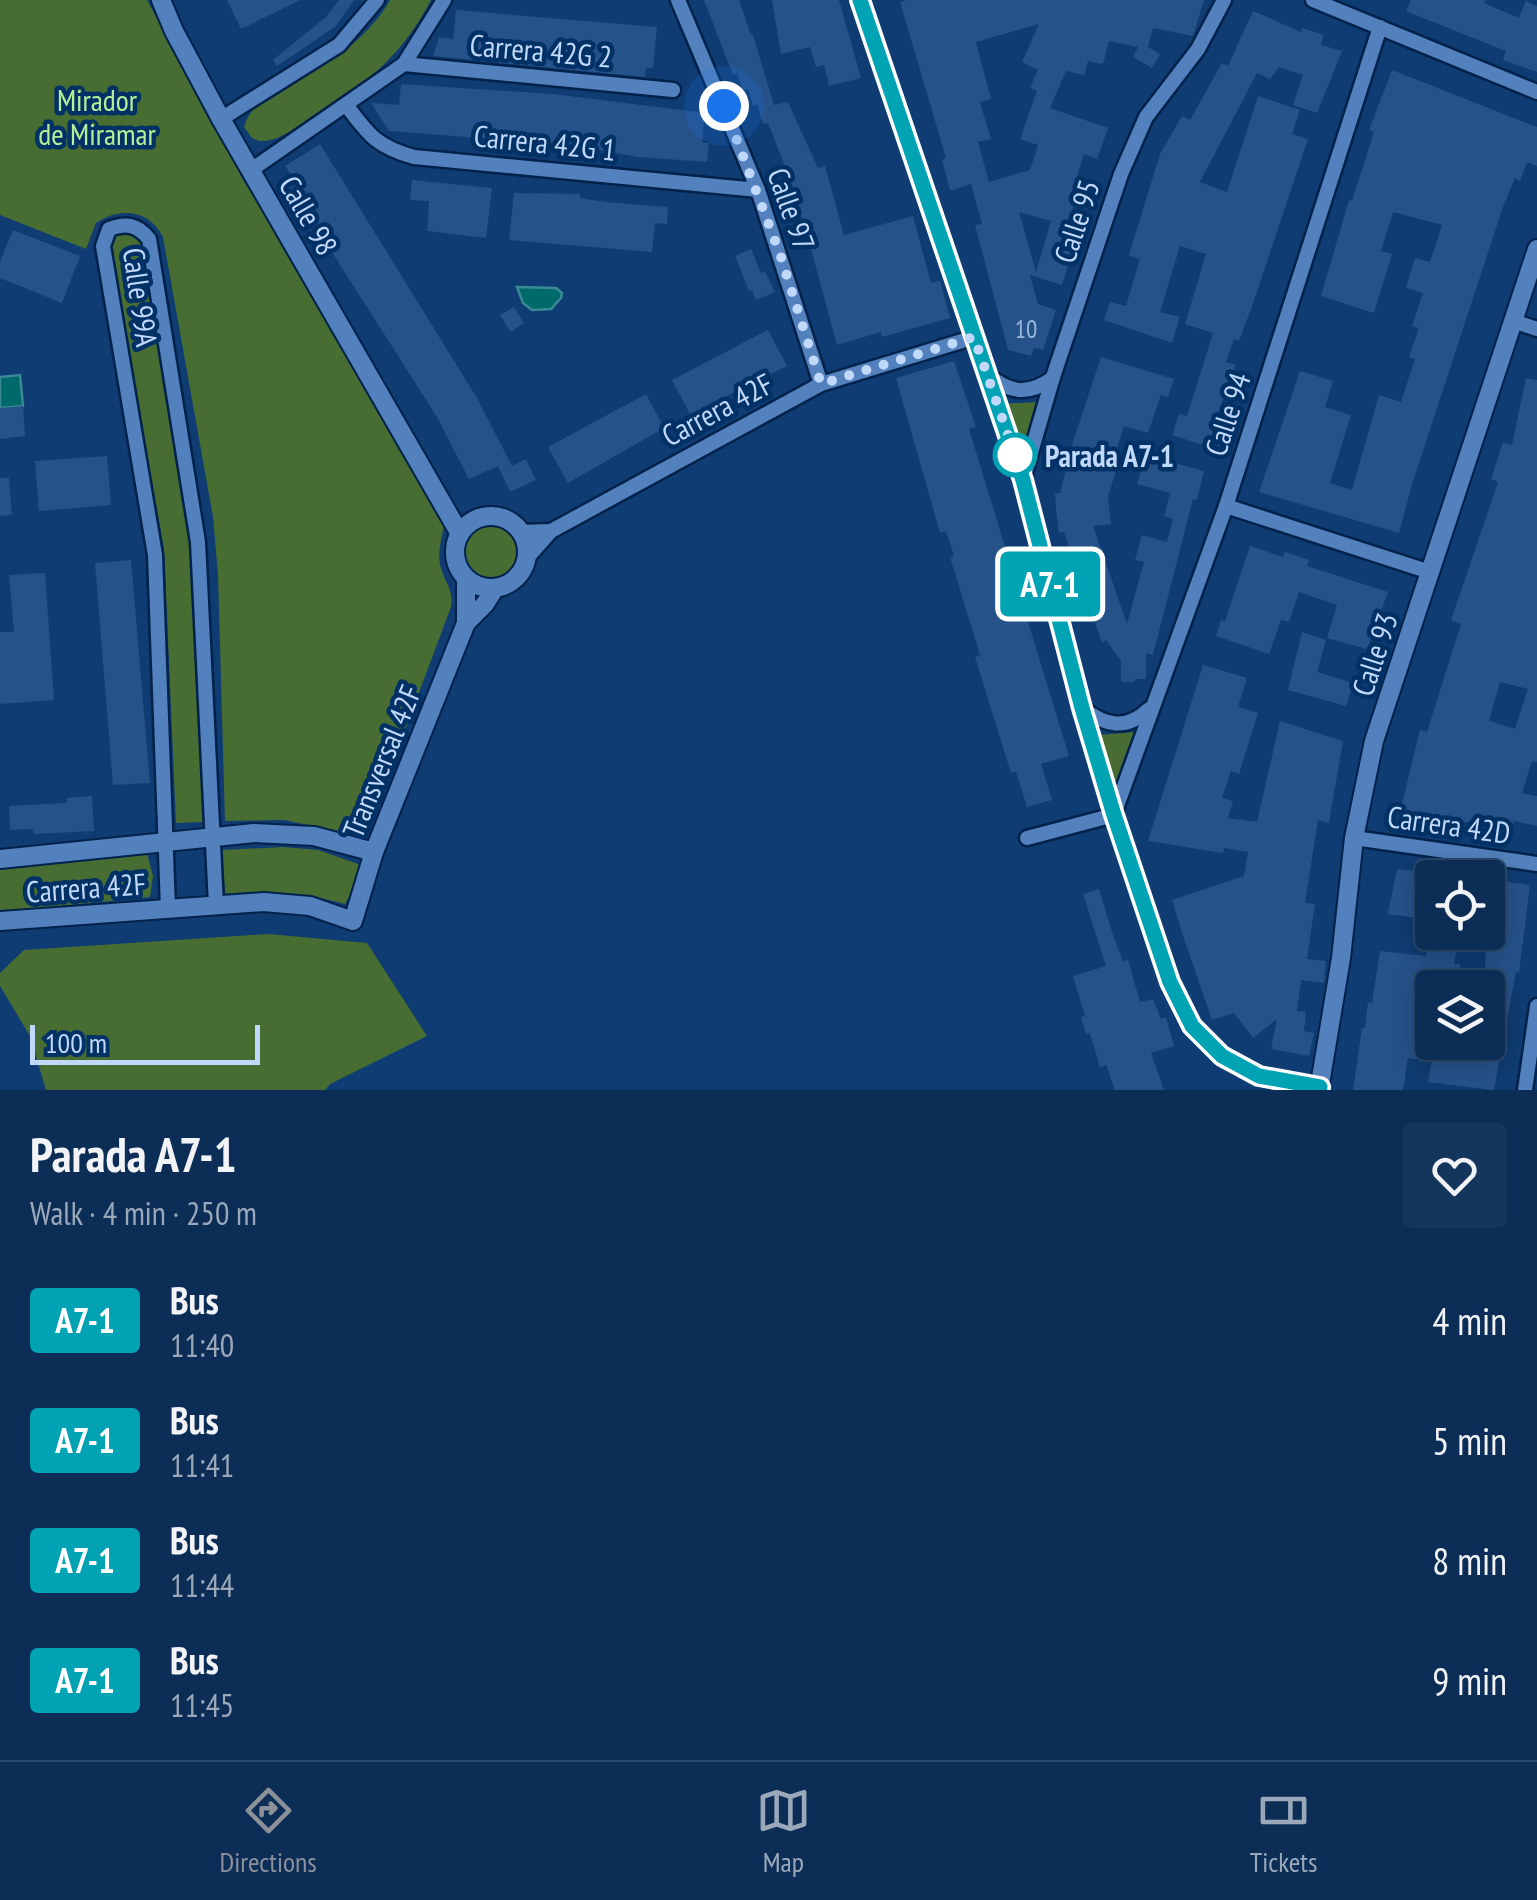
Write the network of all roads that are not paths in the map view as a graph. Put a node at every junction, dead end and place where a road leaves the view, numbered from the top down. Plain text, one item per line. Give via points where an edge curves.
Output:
1 (161, 0) edge
2 (377, 0) edge
3 (444, 0) edge
4 (678, 0) edge
5 (860, 0) edge
6 (1224, 0) edge
7 (1313, 0) edge
8 (1380, 27) junction
9 (404, 64) junction
10 (673, 90) dead end
11 (1537, 92) edge
12 (347, 106) junction
13 (222, 119) junction
14 (251, 170) junction
15 (758, 190) junction
16 (1537, 249) edge
17 (1512, 321) junction
18 (1537, 330) edge
19 (974, 337) junction
20 (988, 376) junction
21 (1053, 377) junction
22 (821, 384) junction
23 (1023, 480) junction
24 (1226, 506) junction
25 (466, 527) junction
26 (551, 531) junction
27 (521, 532) junction
28 (527, 558) junction
29 (1430, 572) junction
30 (466, 578) junction
31 (495, 588) junction
32 (466, 623) junction
33 (1153, 705) junction
34 (1082, 708) junction
35 (1114, 815) junction
36 (213, 836) junction
37 (1028, 838) dead end
38 (1354, 838) junction
39 (164, 841) junction
40 (374, 852) junction
41 (0, 859) edge
42 (1537, 864) edge
43 (216, 905) junction
44 (168, 908) junction
45 (0, 920) edge
46 (353, 921) joint
47 (1537, 1006) edge
48 (1320, 1089) edge
49 (1526, 1090) edge

1 - 13 street
2 - 13 street via 338,45
3 - 9 street, Calle 98
4 - 15 street, Calle 97
5 - 19 street
6 - 21 street, Calle 95 via 1146,117
7 - 8 street
8 - 11 street
8 - 24 street, Calle 94
9 - 10 street, Carrera 42G 2
9 - 12 street, Calle 98
12 - 14 street, Calle 98
12 - 15 street, Carrera 42G 1 via 374,140 414,156
13 - 14 street
14 - 25 street, Calle 98 via 450,514
15 - 22 street, Calle 97
16 - 17 street, Calle 93
17 - 18 street
17 - 29 street, Calle 93
19 - 20 street
19 - 22 street, Carrera 42F
20 - 21 street via 1020,392
20 - 23 street
21 - 23 street, Calle 95
22 - 26 street, Carrera 42F
23 - 34 street
24 - 29 street
24 - 33 street, Calle 94
25 - 27 street via 501,517
25 - 30 street via 455,555
26 - 27 street, Carrera 42F
26 - 28 street, Carrera 42F
27 - 28 street
28 - 31 street via 519,576
29 - 38 street, Calle 93 via 1374,741
30 - 31 street
30 - 32 street, Transversal 42F
31 - 32 street, Transversal 42F
32 - 40 street, Transversal 42F
33 - 34 street via 1123,725
33 - 35 street, Calle 94
34 - 35 street
35 - 37 street
35 - 48 street via 1170,982 1206,1043 1239,1068
36 - 39 street, Carrera 42F
36 - 39 street, Calle 99A via 198,542 148,239 128,224 109,229 102,246 154,556
36 - 40 street, Carrera 42F via 314,836
36 - 43 street, Calle 99A
38 - 42 street, Carrera 42D
38 - 48 street, Calle 93
39 - 41 street, Carrera 42F
39 - 44 street, Calle 99A
40 - 46 street, Transversal 42F
43 - 44 street, Carrera 42F
43 - 46 street, Carrera 42F via 310,906
44 - 45 street, Carrera 42F
47 - 49 street

